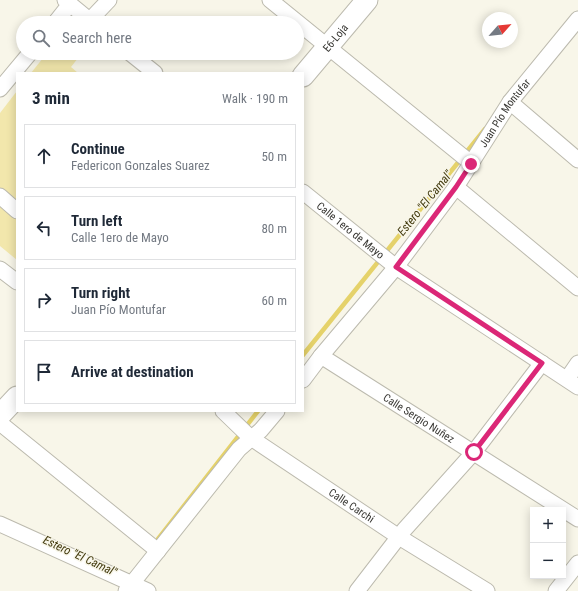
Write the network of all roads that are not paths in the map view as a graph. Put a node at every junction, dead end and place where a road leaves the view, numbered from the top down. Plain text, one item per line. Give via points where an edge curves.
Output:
1 (109, 0) edge
2 (270, 0) edge
3 (368, 0) edge
4 (68, 2) edge
5 (59, 16) edge
6 (85, 16) edge
7 (97, 16) edge
8 (290, 16) edge
9 (578, 19) edge
10 (304, 28) edge
11 (328, 47) junction
12 (24, 60) edge
13 (139, 60) edge
14 (154, 72) edge
15 (304, 75) edge
16 (0, 90) edge
17 (510, 102) junction
18 (578, 160) edge
19 (471, 164) junction
20 (456, 187) junction
21 (304, 193) edge
22 (0, 196) edge
23 (16, 210) edge
24 (396, 267) junction
25 (0, 269) edge
26 (16, 281) edge
27 (578, 288) edge
28 (321, 356) junction
29 (542, 363) junction
30 (578, 363) edge
31 (304, 379) edge
32 (572, 383) edge
33 (16, 398) edge
34 (223, 412) edge
35 (276, 412) edge
36 (0, 415) edge
37 (0, 423) edge
38 (251, 438) junction
39 (474, 452) junction
40 (578, 519) edge
41 (0, 524) edge
42 (398, 537) junction
43 (158, 551) junction
44 (578, 563) edge
45 (129, 588) edge
46 (148, 591) edge
47 (357, 591) edge
48 (487, 591) edge
49 (556, 591) edge

1 - 7 street
2 - 8 street
3 - 11 main road, E6-Loja
4 - 5 street
4 - 6 street
9 - 17 street, Juan Pío Montufar
10 - 11 street
11 - 15 main road, E6-Loja
11 - 19 street
12 - 16 street
13 - 14 street
17 - 18 street
17 - 19 street, Juan Pío Montufar
19 - 20 street, Juan Pío Montufar
20 - 24 street, Juan Pío Montufar
20 - 27 street
21 - 24 street, Calle 1ero de Mayo
22 - 23 street
24 - 28 street, Juan Pío Montufar
24 - 29 street, Calle 1ero de Mayo
25 - 26 street
28 - 31 street, Juan Pío Montufar
28 - 39 street, Calle Sergio Nuñez
29 - 32 street, Calle 1ero de Mayo
29 - 39 street
30 - 32 street
33 - 36 main road
34 - 38 street, Calle Carchi
35 - 38 street
37 - 43 street
38 - 42 street, Calle Carchi
38 - 43 street via 239,449
39 - 40 street, Calle Sergio Nuñez
39 - 42 street
41 - 45 street
42 - 47 street
42 - 48 street, Calle Carchi
43 - 45 street
44 - 49 street
45 - 46 street

